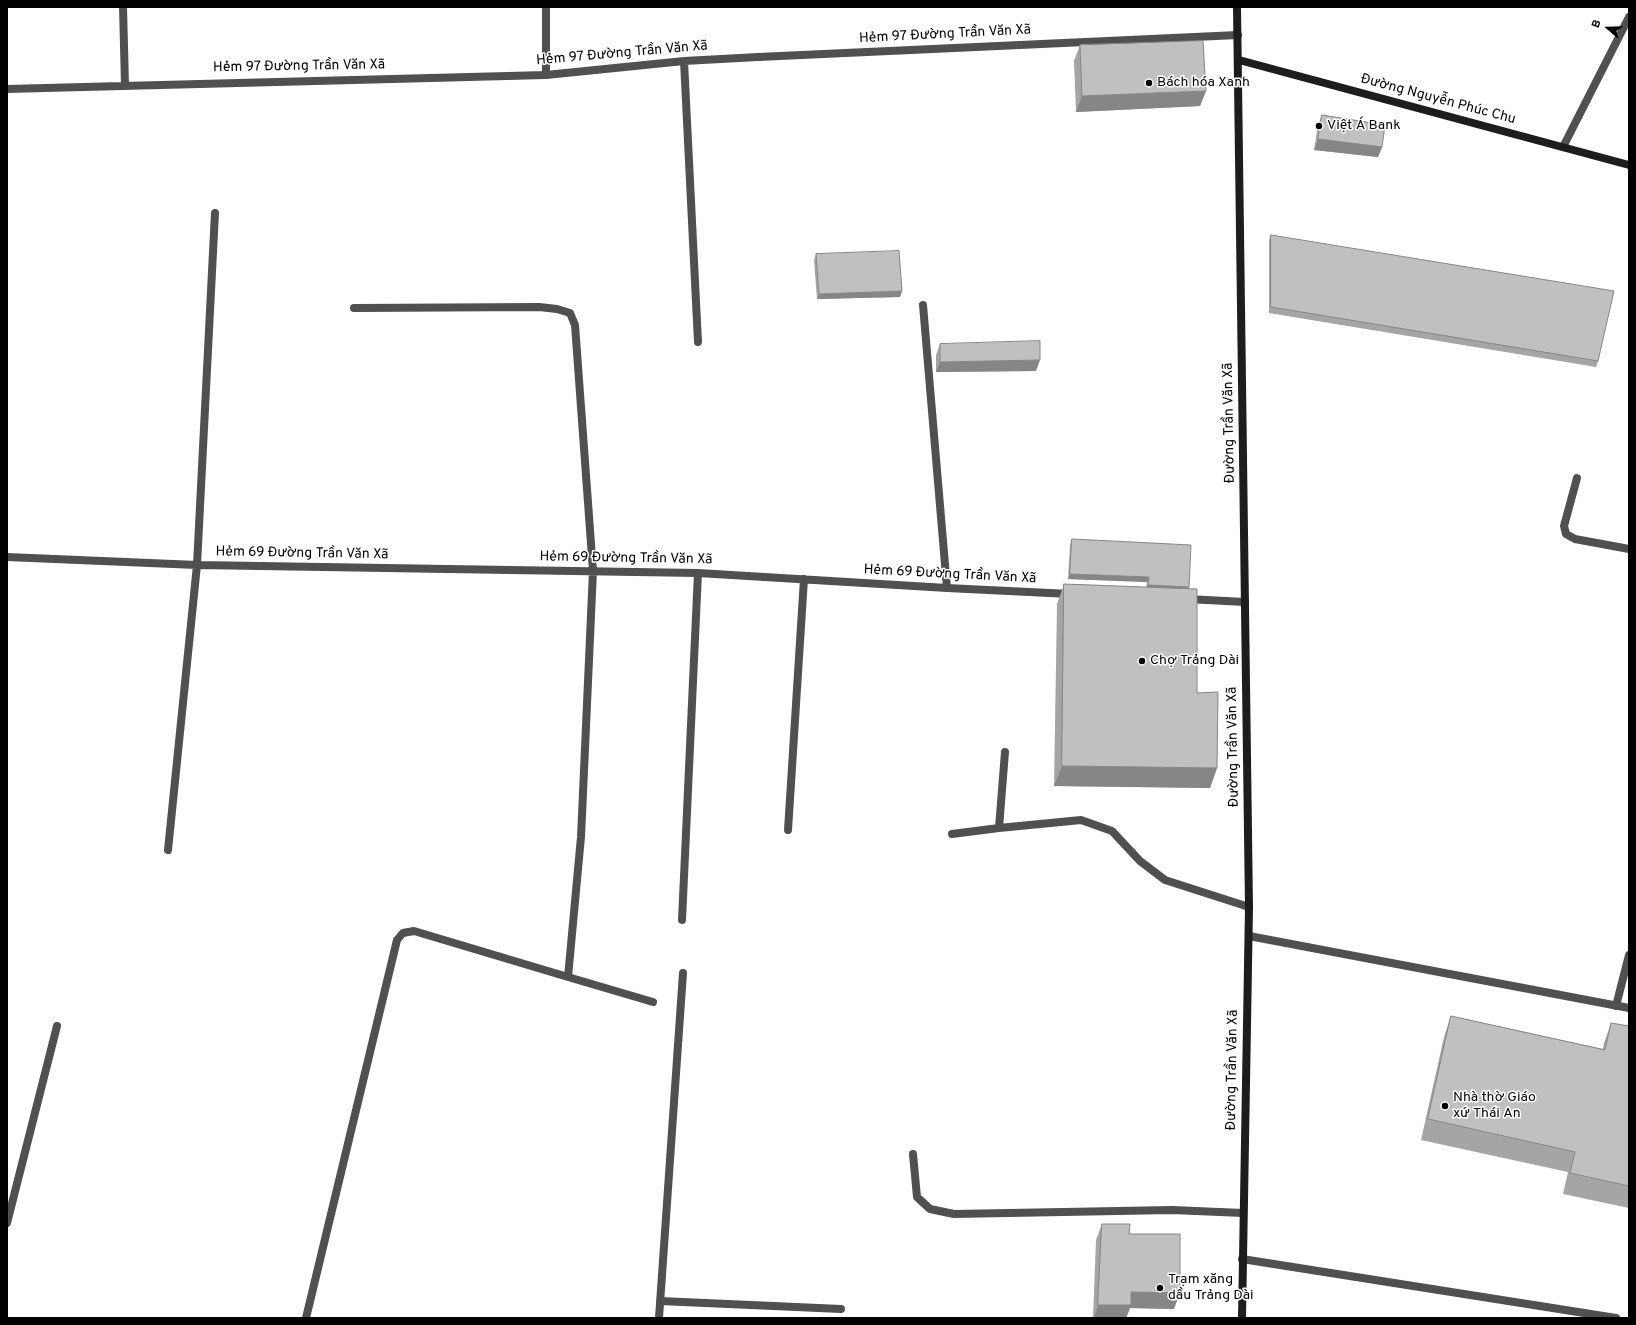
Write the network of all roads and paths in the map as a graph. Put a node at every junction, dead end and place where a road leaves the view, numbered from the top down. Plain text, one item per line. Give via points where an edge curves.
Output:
1 (124, 7) edge
2 (546, 7) edge
3 (1237, 7) edge
4 (1629, 17) edge
5 (1238, 35) junction
6 (1239, 60) junction
7 (684, 61) junction
8 (546, 75) junction
9 (125, 85) junction
10 (7, 89) edge
11 (1563, 147) junction
12 (1629, 165) edge
13 (215, 213) dead end
14 (923, 305) dead end
15 (354, 308) dead end
16 (698, 342) dead end
17 (1577, 478) dead end
18 (1629, 549) edge
19 (7, 557) edge
20 (197, 565) junction
21 (593, 571) junction
22 (698, 573) junction
23 (804, 580) junction
24 (947, 588) junction
25 (1080, 594) edge
26 (1182, 599) edge
27 (1245, 602) junction
28 (1005, 752) dead end
29 (999, 828) junction
30 (788, 830) dead end
31 (952, 834) dead end
32 (168, 850) dead end
33 (1249, 907) junction
34 (682, 920) dead end
35 (1249, 936) junction
36 (1629, 955) edge
37 (683, 973) dead end
38 (568, 977) junction
39 (653, 1002) dead end
40 (1616, 1006) junction
41 (1629, 1008) edge
42 (56, 1026) dead end
43 (913, 1154) dead end
44 (1243, 1213) junction
45 (7, 1223) edge
46 (1242, 1260) junction
47 (660, 1301) junction
48 (841, 1309) dead end
49 (306, 1318) edge
50 (659, 1318) edge
51 (1242, 1318) edge
52 (1616, 1318) edge

1 - 9 street
2 - 8 street
3 - 5 street, Đường Trần Văn Xã
4 - 11 street
5 - 6 street, Đường Trần Văn Xã
5 - 7 street, Hẻm 97 Đường Trần Văn Xã
6 - 11 street, Đường Nguyễn Phúc Chu
6 - 27 street, Đường Trần Văn Xã
7 - 8 street, Hẻm 97 Đường Trần Văn Xã
7 - 16 street
8 - 9 street, Hẻm 97 Đường Trần Văn Xã
9 - 10 street, Hẻm 97 Đường Trần Văn Xã
11 - 12 street, Đường Nguyễn Phúc Chu
13 - 20 street
14 - 24 street
15 - 21 street via 539,306 570,313 575,325
17 - 18 street via 1564,526 1566,534 1575,539
19 - 20 street, Hẻm 69 Đường Trần Văn Xã
20 - 21 street, Hẻm 69 Đường Trần Văn Xã
20 - 32 street
21 - 22 street, Hẻm 69 Đường Trần Văn Xã
21 - 38 street via 581,837
22 - 23 street, Hẻm 69 Đường Trần Văn Xã
22 - 34 street
23 - 24 street, Hẻm 69 Đường Trần Văn Xã
23 - 30 street
24 - 25 street, Hẻm 69 Đường Trần Văn Xã
26 - 27 street
27 - 33 street, Đường Trần Văn Xã
28 - 29 street
29 - 31 street
29 - 33 street via 1081,820 1112,831 1140,861 1166,880
33 - 35 street, Đường Trần Văn Xã
35 - 40 street
35 - 44 street, Đường Trần Văn Xã
36 - 40 street
37 - 47 street
38 - 39 street
38 - 49 street via 414,931 403,933 397,940
40 - 41 street
42 - 45 street
43 - 44 street via 917,1197 930,1209 954,1214 1172,1210
44 - 46 street, Đường Trần Văn Xã
46 - 51 street, Đường Trần Văn Xã
46 - 52 street
47 - 48 street
47 - 50 street

